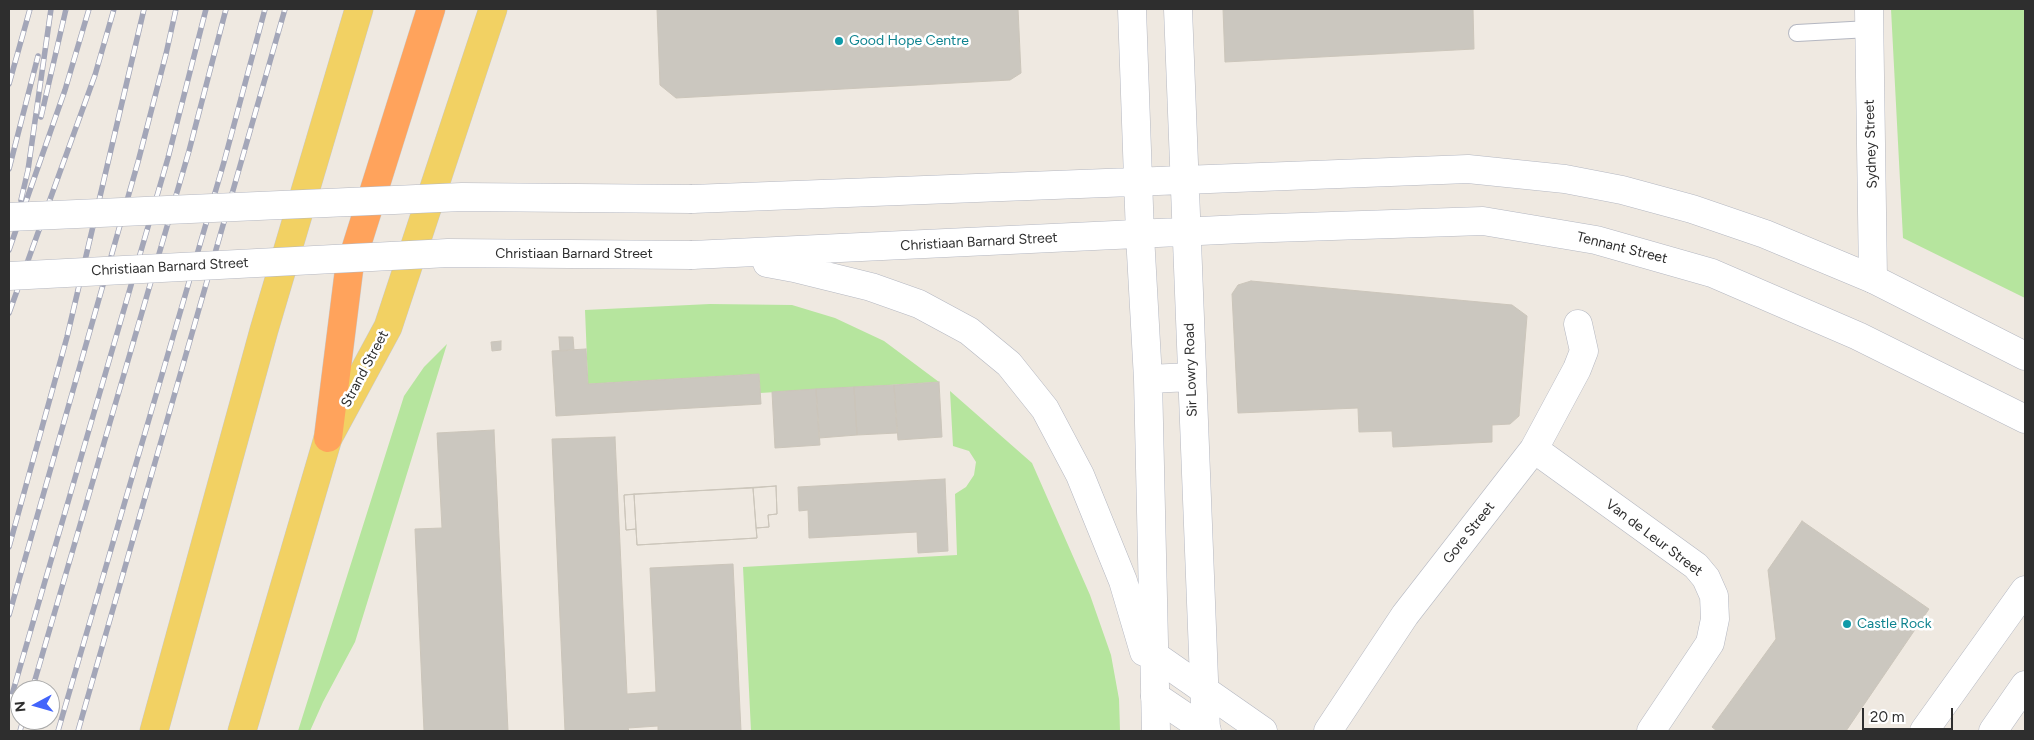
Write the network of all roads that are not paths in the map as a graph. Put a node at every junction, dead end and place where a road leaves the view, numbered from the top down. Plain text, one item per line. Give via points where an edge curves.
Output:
1 (359, 9) edge
2 (431, 9) edge
3 (493, 9) edge
4 (1132, 9) edge
5 (1178, 9) edge
6 (1869, 19) edge
7 (1796, 33) dead end
8 (1184, 180) junction
9 (1138, 182) junction
10 (9, 217) edge
11 (1186, 233) junction
12 (1140, 235) junction
13 (704, 255) junction
14 (9, 276) edge
15 (1873, 279) junction
16 (1578, 324) dead end
17 (2025, 356) edge
18 (1192, 377) junction
19 (1148, 379) junction
20 (2025, 419) edge
21 (328, 438) junction
22 (1534, 449) junction
23 (2025, 590) edge
24 (1154, 655) junction
25 (2025, 685) edge
26 (1203, 690) junction
27 (1155, 696) junction
28 (154, 731) edge
29 (242, 731) edge
30 (1156, 731) edge
31 (1206, 731) edge
32 (1263, 731) edge
33 (1328, 731) edge
34 (1651, 731) edge
35 (1924, 731) edge
36 (1993, 731) edge

1 - 28 main road via 264,330
2 - 21 highway via 349,270
3 - 21 main road, Strand Street via 388,327
4 - 9 main road
5 - 8 main road, Sir Lowry Road
6 - 7 lane
6 - 15 main road, Sydney Street
8 - 9 main road
8 - 11 main road, Sir Lowry Road
8 - 15 main road via 1468,170 1565,179 1692,209 1765,234
9 - 10 main road, bridge via 692,199 462,197
9 - 12 main road
11 - 12 main road, Tennant Street
11 - 18 main road, Sir Lowry Road
11 - 20 main road, Tennant Street via 1483,221 1596,240 1712,273 1858,336
12 - 13 main road, Christiaan Barnard Street
12 - 19 main road
13 - 14 main road, Christiaan Barnard Street, bridge via 448,253
13 - 27 main road via 794,268 871,287 919,304 969,331 1008,364 1045,409 1080,474 1123,581
15 - 17 main road
16 - 22 main road, Gore Street via 1584,351
18 - 19 main road
18 - 26 main road, Sir Lowry Road
19 - 24 main road
21 - 29 main road, Strand Street
22 - 33 main road, Gore Street via 1405,615
22 - 34 main road, Van de Leur Street via 1696,566 1714,596 1715,619 1710,643
23 - 35 main road
24 - 26 main road
24 - 27 main road
25 - 36 main road
26 - 31 main road, Sir Lowry Road
26 - 32 main road
27 - 30 main road
27 - 31 main road

